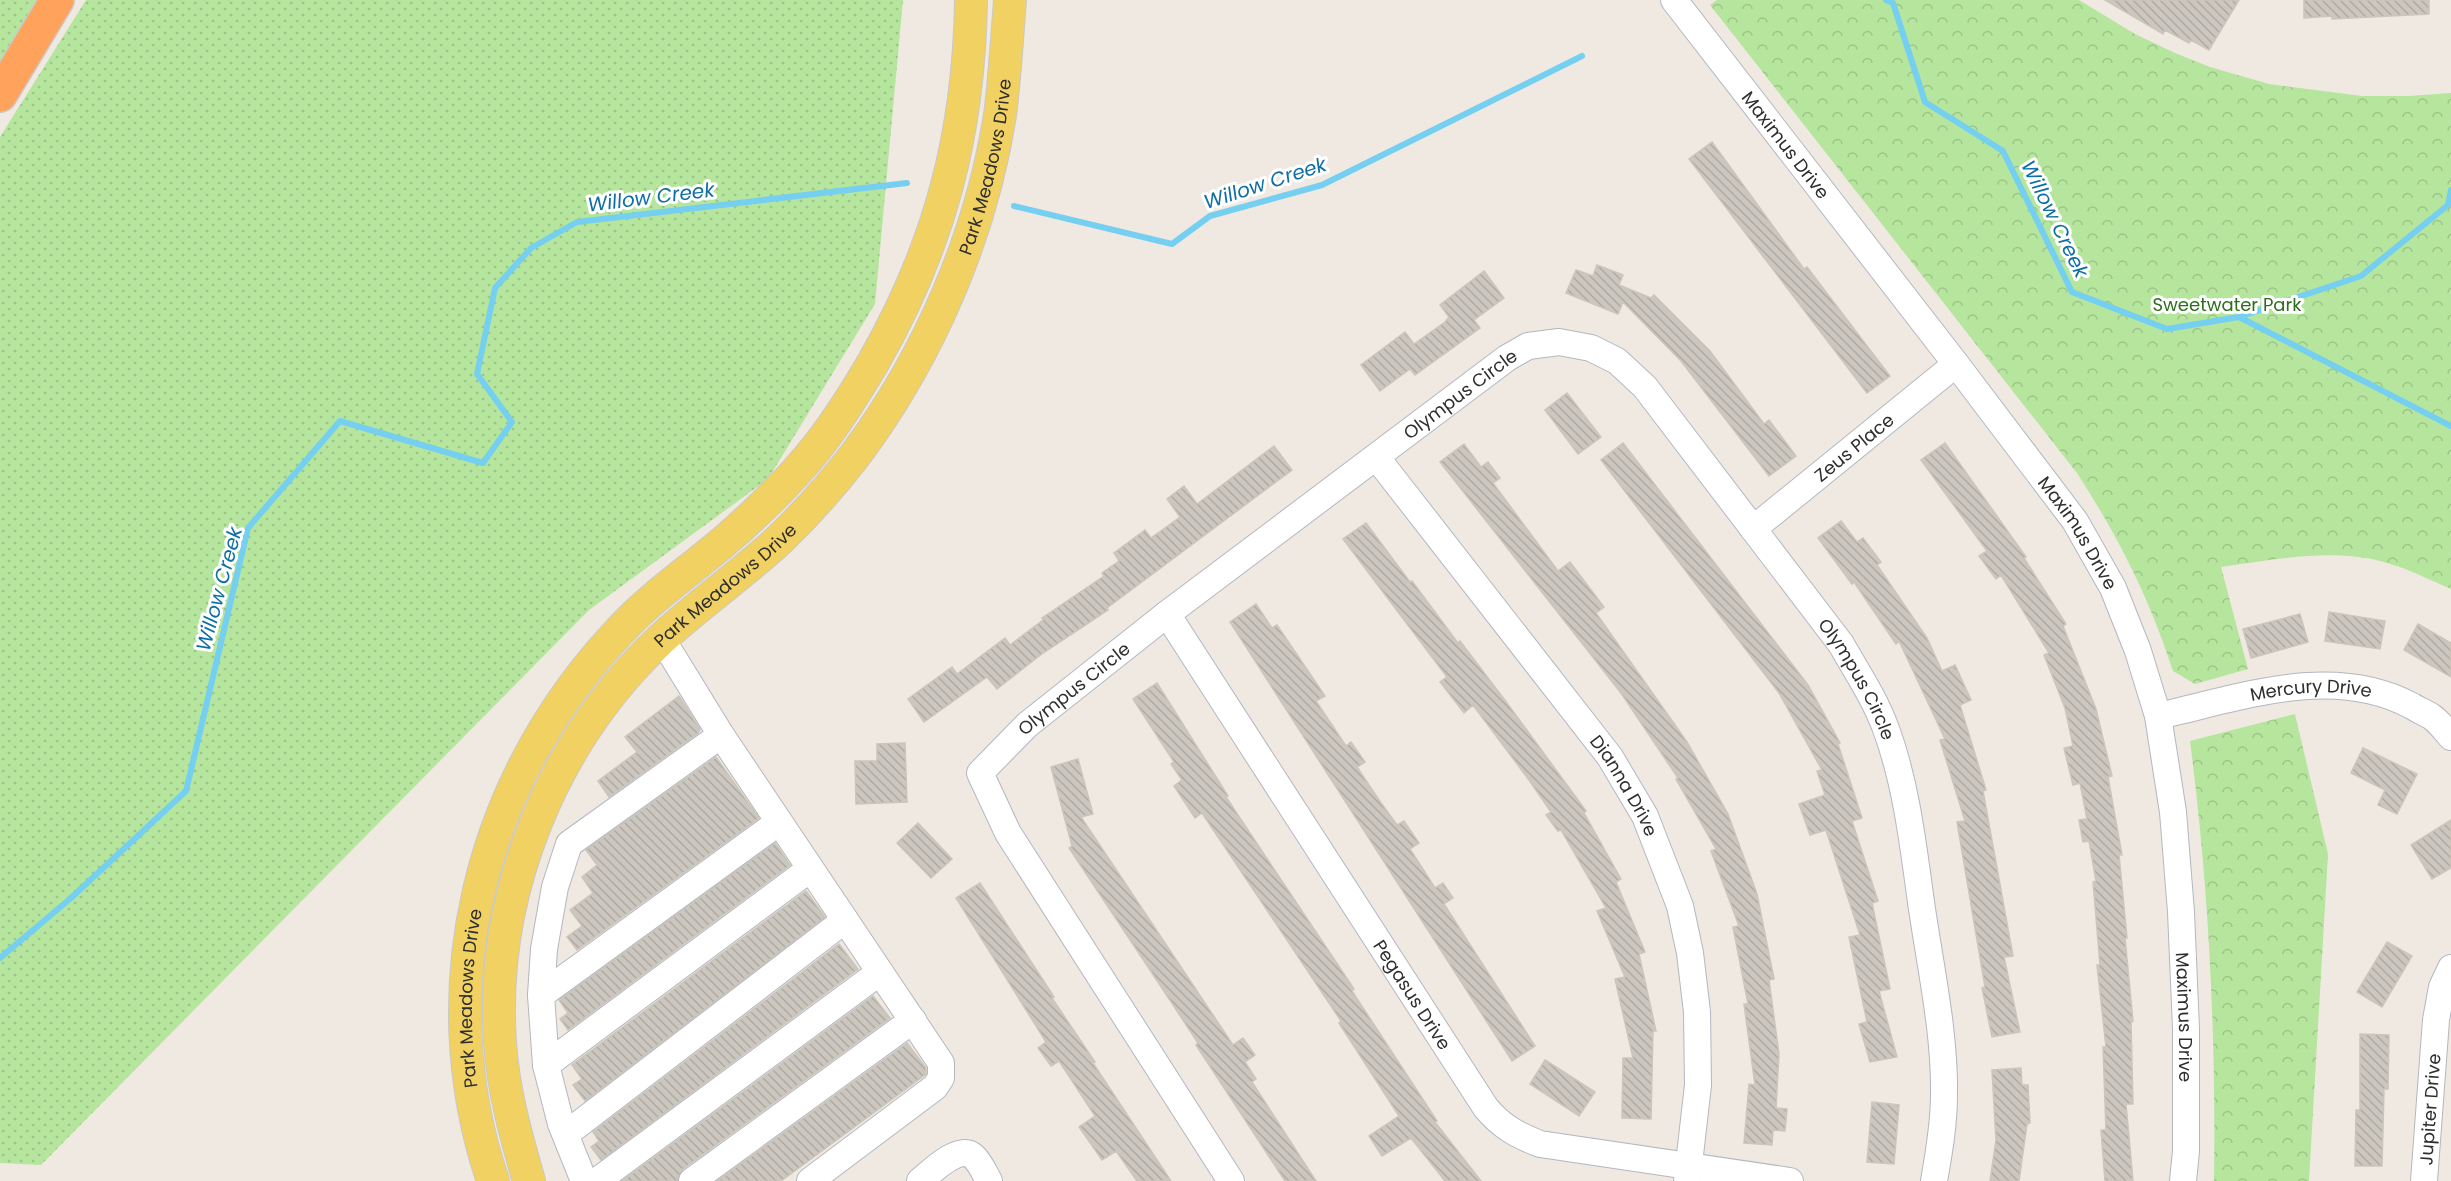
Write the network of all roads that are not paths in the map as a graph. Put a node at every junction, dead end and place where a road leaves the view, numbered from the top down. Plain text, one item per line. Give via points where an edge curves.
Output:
1 (57, 0) edge
2 (970, 0) edge
3 (1010, 0) edge
4 (1674, 0) edge
5 (0, 95) edge
6 (1956, 364) junction
7 (1377, 458) junction
8 (1753, 529) junction
9 (1167, 614) junction
10 (662, 639) junction
11 (2158, 716) junction
12 (721, 735) junction
13 (2451, 737) edge
14 (779, 822) junction
15 (810, 869) junction
16 (845, 920) junction
17 (2451, 968) edge
18 (880, 972) junction
19 (541, 995) junction
20 (913, 1020) junction
21 (546, 1065) junction
22 (566, 1134) junction
23 (1688, 1173) edge
24 (493, 1181) edge
25 (530, 1181) edge
26 (584, 1181) edge
27 (597, 1181) edge
28 (692, 1181) edge
29 (810, 1181) edge
30 (920, 1181) edge
31 (989, 1181) edge
32 (1231, 1181) edge
33 (1790, 1181) edge
34 (1934, 1181) edge
35 (2183, 1181) edge
36 (2424, 1181) edge

1 - 5 highway
2 - 24 main road, Park Meadows Drive via 969,58 946,193 905,304 857,391 793,475 730,537 642,609 585,670 538,739 496,827 473,920 465,1018 467,1068 475,1115
3 - 10 main road, Park Meadows Drive via 1001,105 992,157 957,272 925,343 855,456 807,511 779,540
4 - 6 street, Maximus Drive
6 - 8 street, Zeus Place
6 - 11 street, Maximus Drive via 2075,521 2113,588
7 - 8 street, Olympus Circle via 1528,346 1559,342 1591,348 1617,361 1645,387
7 - 9 street, Olympus Circle
7 - 23 street, Dianna Drive via 1610,758 1646,816 1680,906 1697,1012 1698,1085
8 - 34 street, Olympus Circle via 1841,644 1886,728 1915,859 1942,1047 1944,1096
9 - 23 street, Pegasus Drive via 1499,1124 1540,1144
9 - 32 street, Olympus Circle via 1027,725 980,773 1008,833
10 - 12 street
10 - 25 main road, Park Meadows Drive via 611,693 564,763 519,872 501,960 500,1042 506,1087
11 - 13 street, Mercury Drive via 2280,689 2353,686 2395,697 2432,717
11 - 35 street, Maximus Drive via 2173,812 2181,912 2186,1029
12 - 14 street
12 - 19 street via 569,844 555,887
14 - 15 street
14 - 19 street
15 - 16 street
15 - 21 street
16 - 18 street
16 - 22 street
17 - 36 street, Jupiter Drive via 2442,987 2436,1020
18 - 20 street
18 - 27 street
19 - 21 street
20 - 28 street
20 - 29 street via 942,1063 941,1078 935,1087
21 - 22 street
22 - 26 street
23 - 33 street, Pegasus Drive
30 - 31 street via 951,1156 966,1153 973,1156

